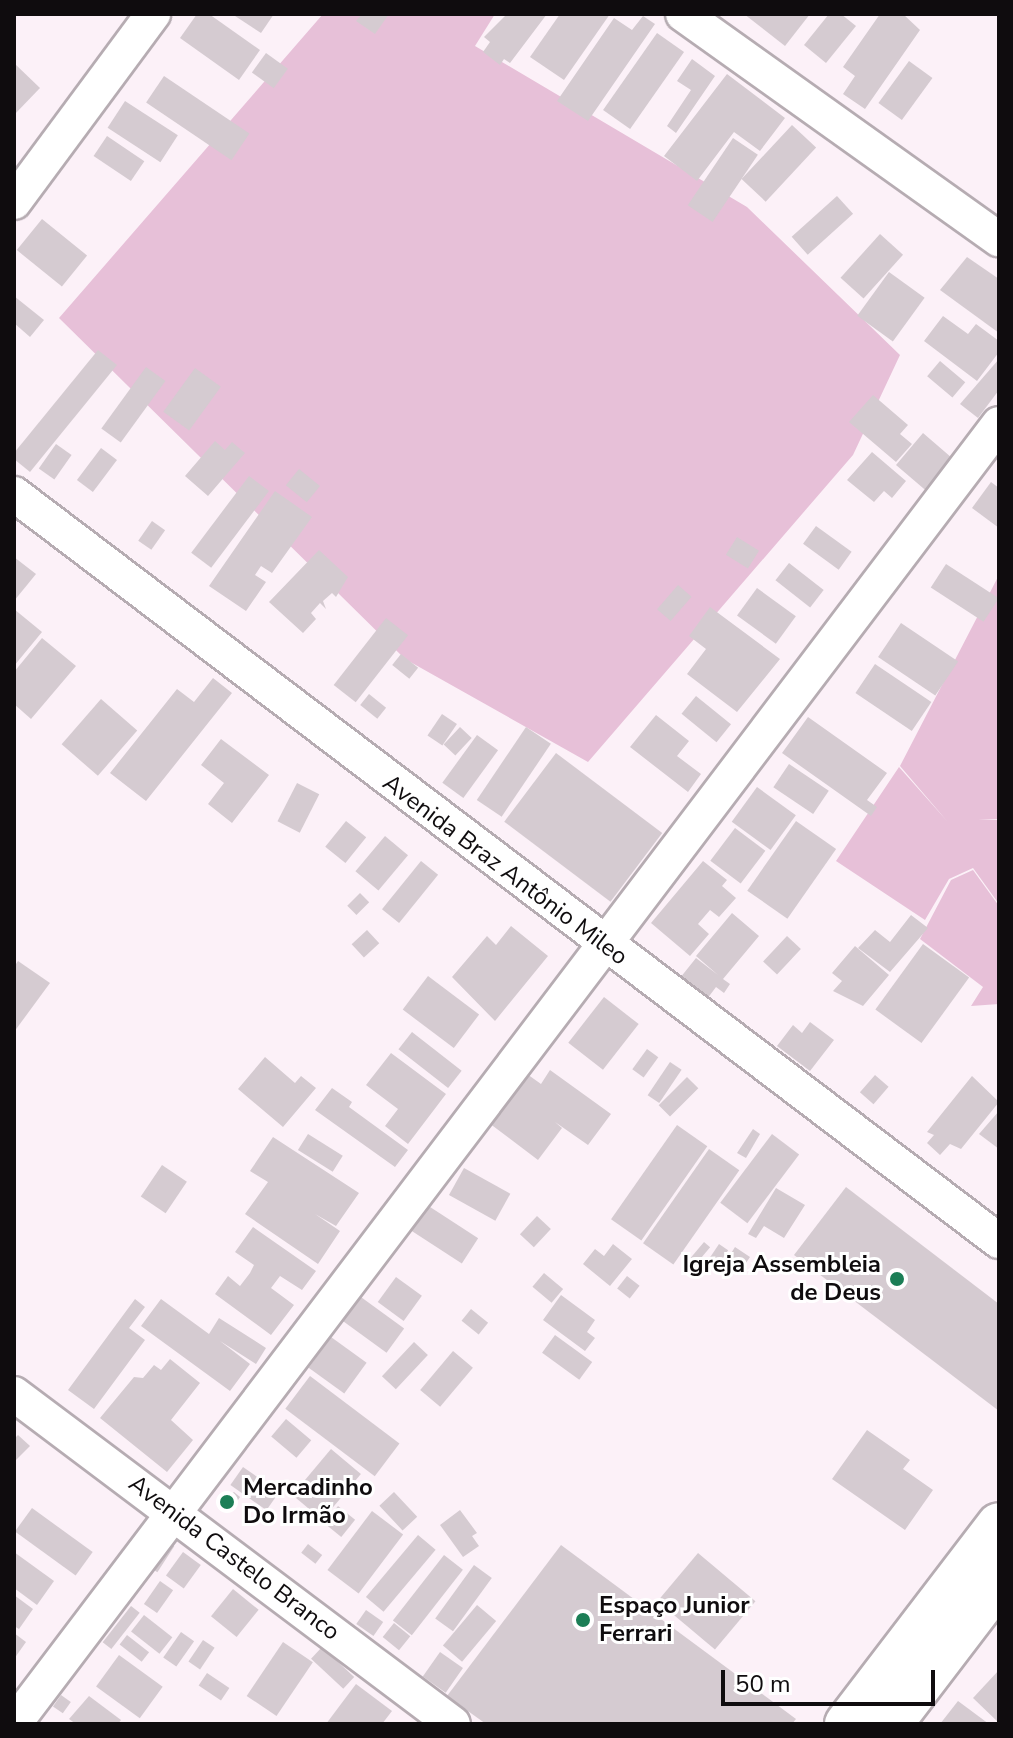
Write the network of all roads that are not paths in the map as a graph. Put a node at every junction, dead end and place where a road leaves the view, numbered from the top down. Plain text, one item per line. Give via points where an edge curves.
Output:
1 (153, 14) edge
2 (683, 14) edge
3 (14, 202) edge
4 (999, 239) edge
5 (999, 424) edge
6 (14, 494) edge
7 (606, 947) junction
8 (999, 1241) edge
9 (14, 1394) edge
10 (174, 1511) junction
11 (999, 1525) edge
12 (999, 1581) edge
13 (14, 1724) edge
14 (453, 1724) edge
15 (847, 1724) edge
16 (890, 1724) edge

1 - 3 street
2 - 4 street
5 - 7 street
6 - 7 street, Avenida Braz Antônio Mileo
7 - 8 street, Avenida Braz Antônio Mileo
7 - 10 street
9 - 10 street, Avenida Castelo Branco
10 - 13 street
10 - 14 street, Avenida Castelo Branco
11 - 15 main road
12 - 16 main road

